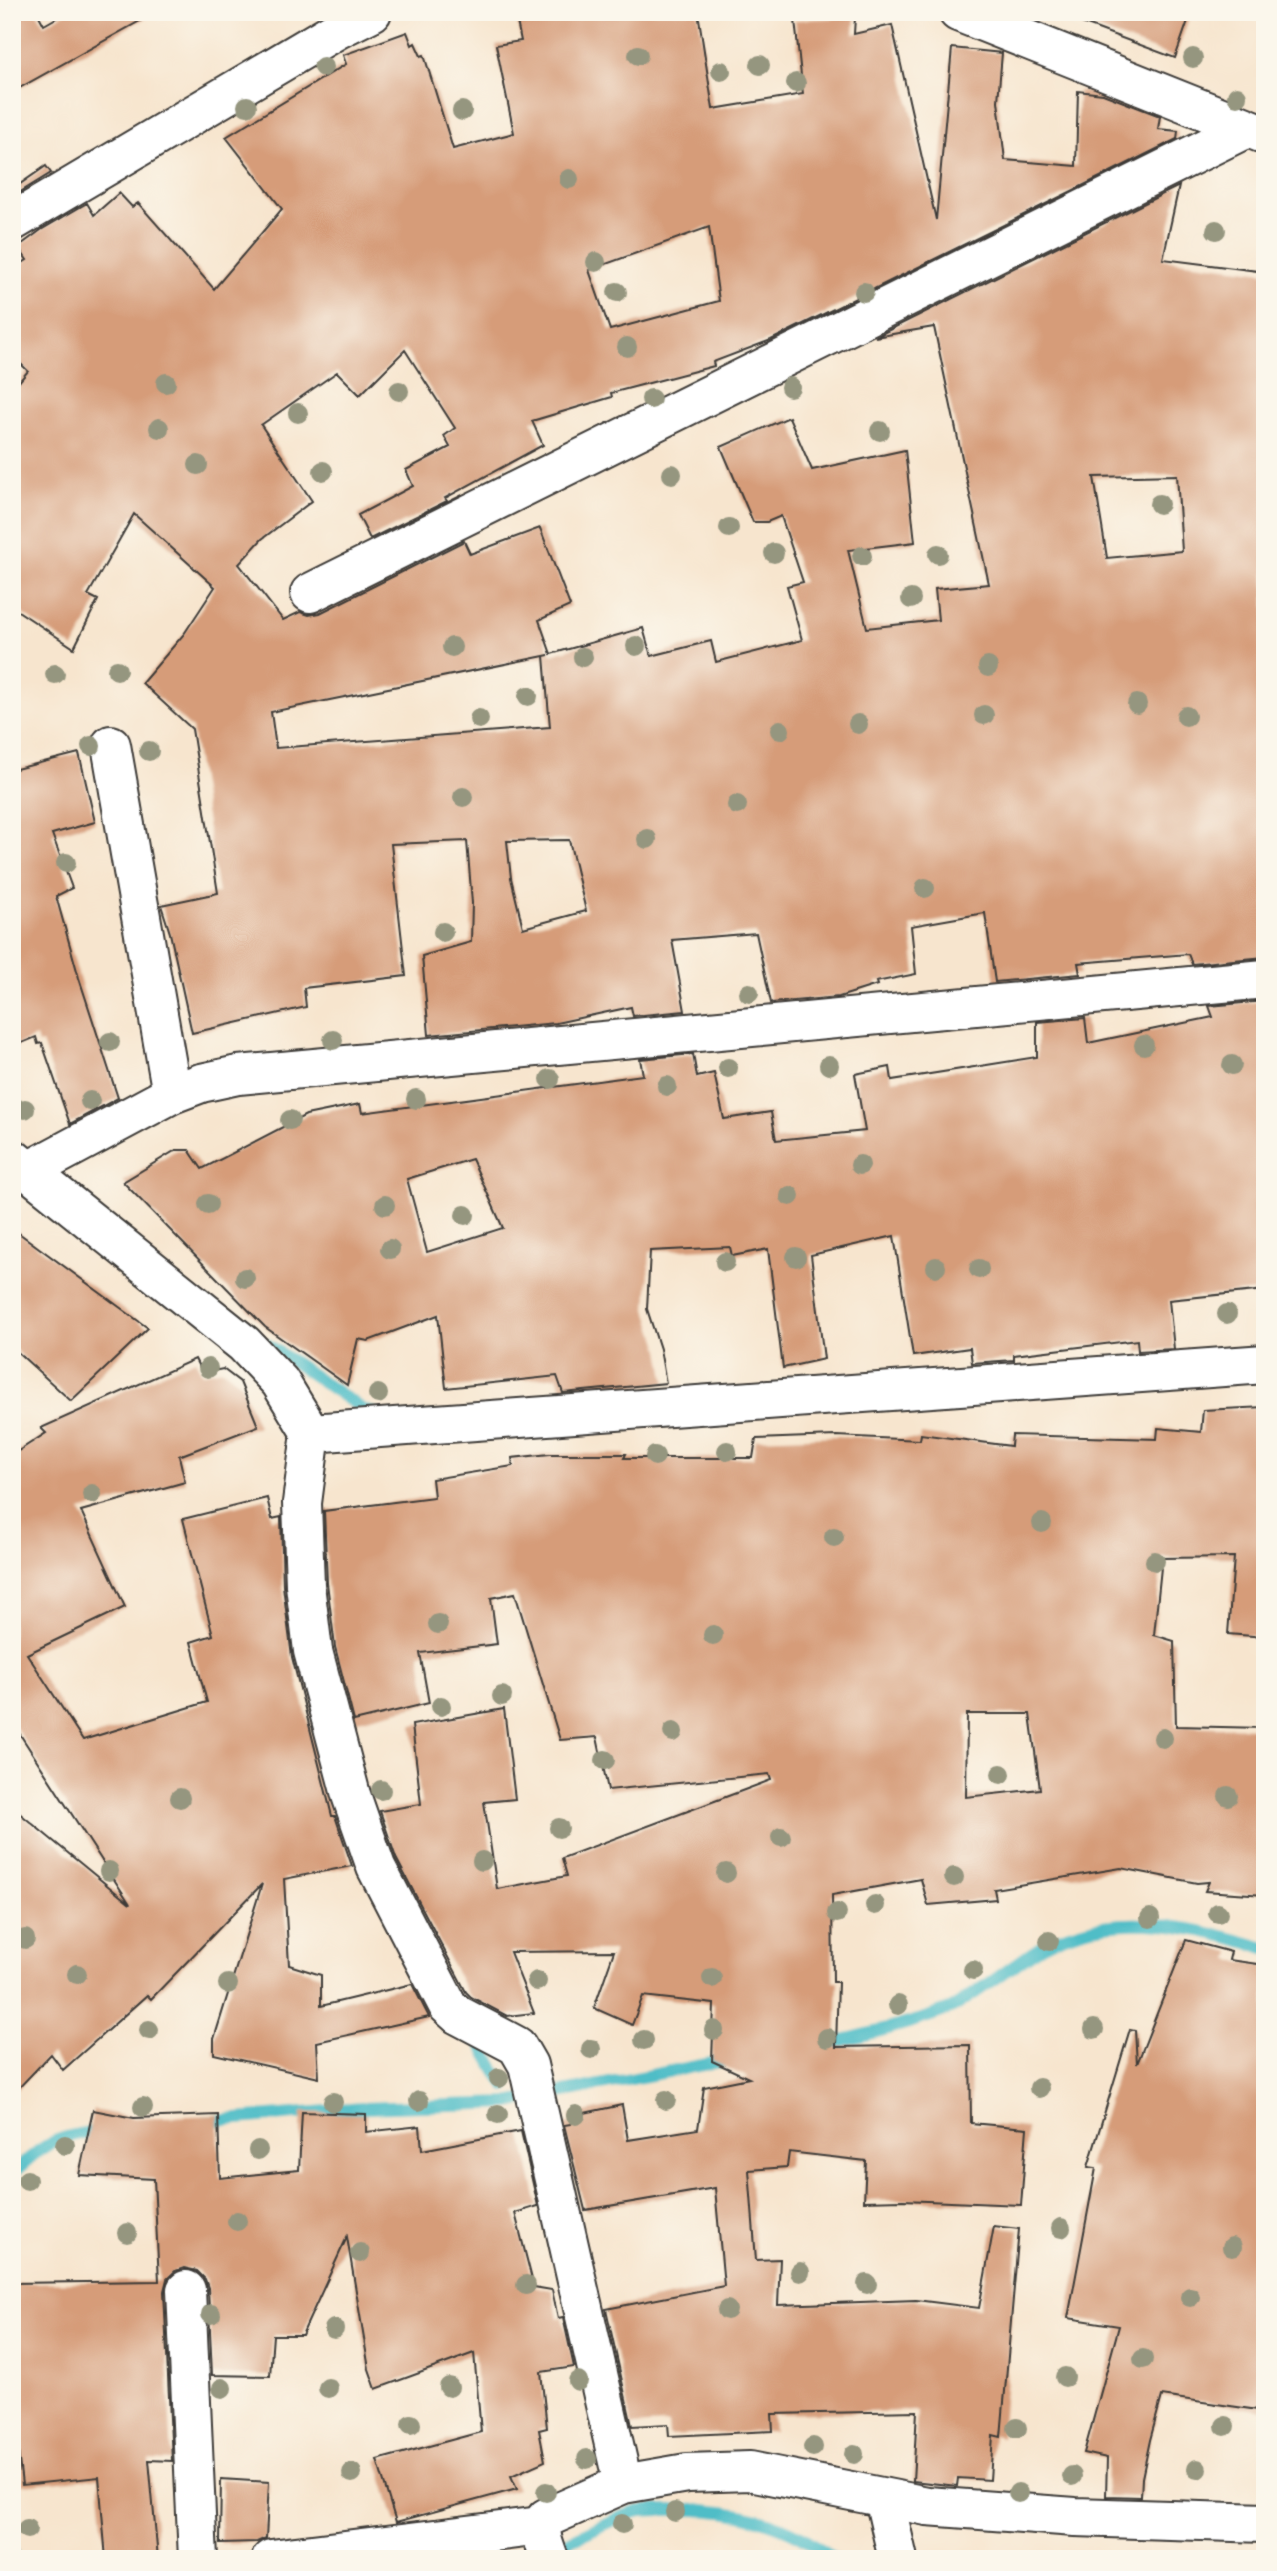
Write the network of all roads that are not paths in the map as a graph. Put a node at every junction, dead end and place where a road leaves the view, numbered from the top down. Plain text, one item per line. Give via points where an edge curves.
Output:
1 (372, 12) edge
2 (958, 12) edge
3 (1256, 131) edge
4 (12, 222) edge
5 (310, 593) dead end
6 (111, 745) dead end
7 (1265, 979) edge
8 (172, 1094) junction
9 (20, 1164) edge
10 (1265, 1364) edge
11 (310, 1433) junction
12 (186, 2290) dead end
13 (623, 2484) junction
14 (884, 2498) junction
15 (1265, 2523) edge
16 (545, 2542) edge
17 (198, 2559) edge
18 (271, 2559) edge
19 (898, 2559) edge

1 - 4 street
2 - 3 street
3 - 5 street
6 - 8 street
7 - 8 street via 238,1075
8 - 9 street
9 - 11 street via 244,1344 280,1382
10 - 11 street
11 - 13 street via 302,1503 305,1585 313,1651 351,1795 376,1867 448,2006 517,2046 528,2066
12 - 17 street
13 - 14 street via 687,2473 750,2471
13 - 16 street via 546,2518
14 - 15 street via 1075,2518
14 - 19 street
16 - 18 street

